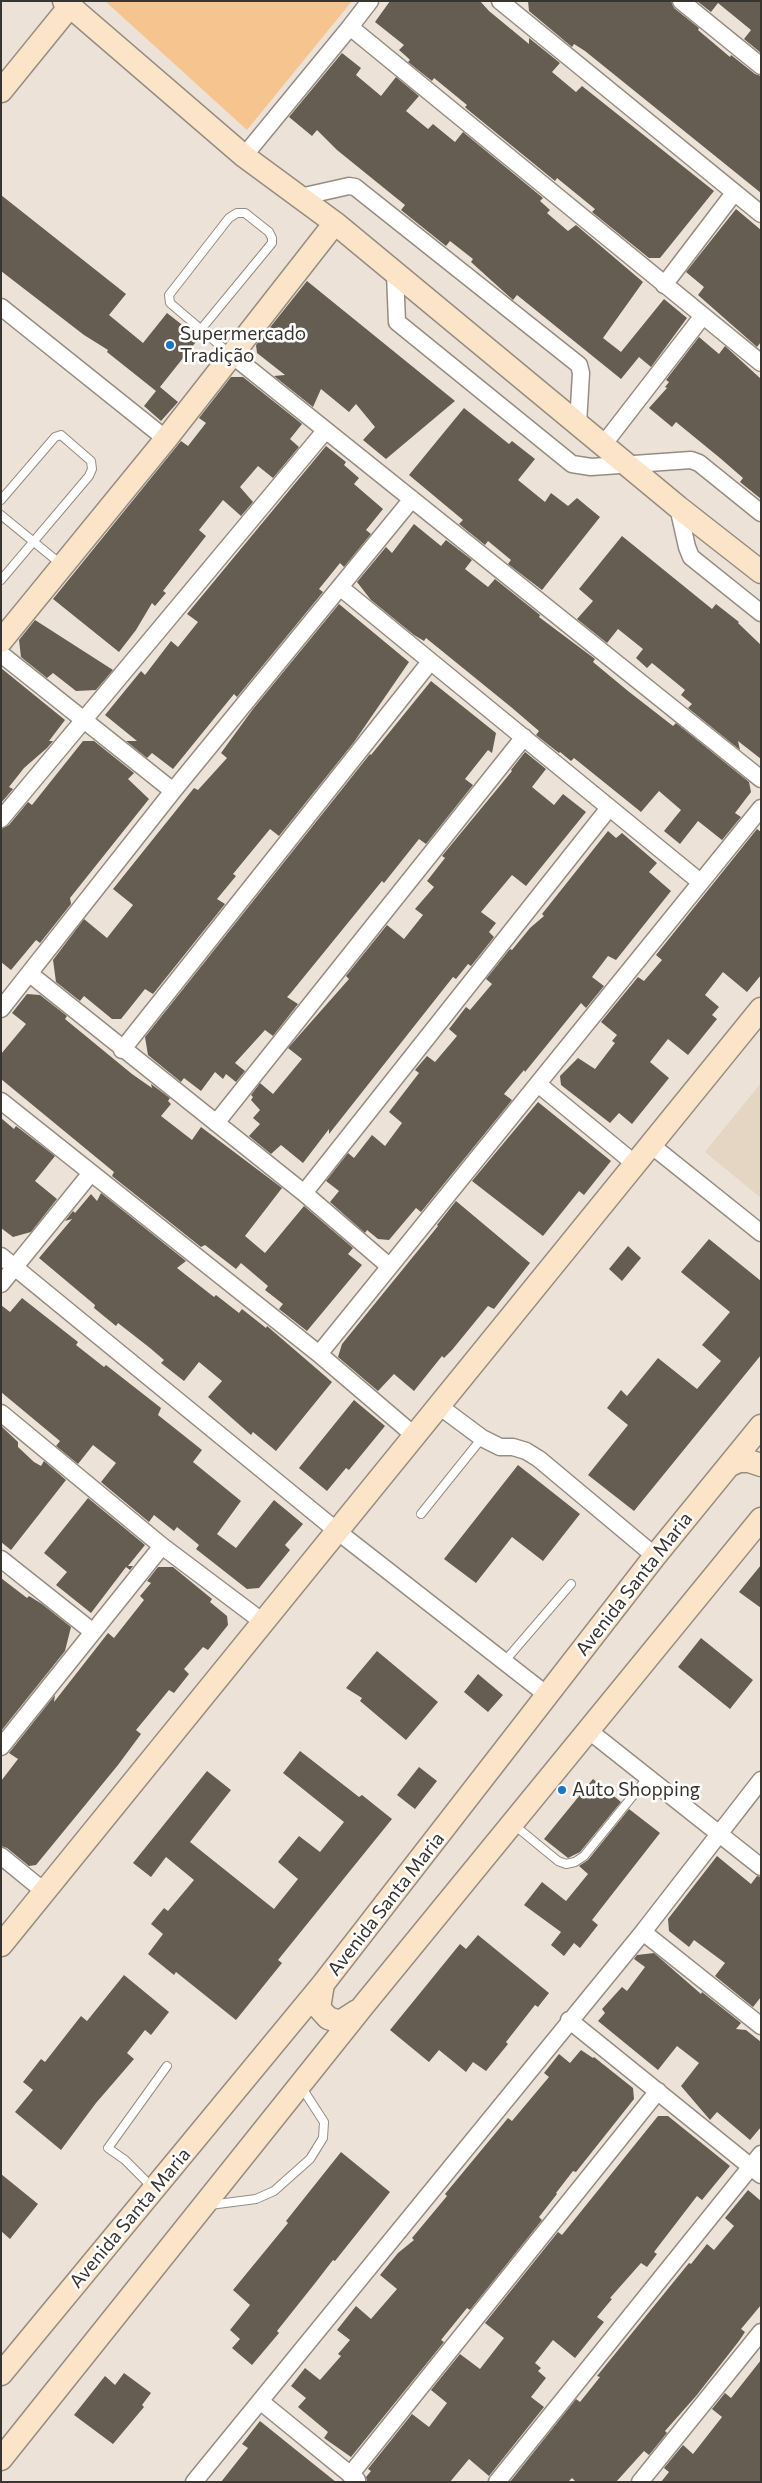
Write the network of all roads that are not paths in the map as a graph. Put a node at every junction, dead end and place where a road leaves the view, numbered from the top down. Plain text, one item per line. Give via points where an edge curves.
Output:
1 (370, 1) edge
2 (681, 1) edge
3 (67, 4) edge
4 (508, 4) edge
5 (350, 27) junction
6 (761, 66) edge
7 (1, 91) edge
8 (244, 156) junction
9 (734, 193) junction
10 (300, 197) junction
11 (761, 214) edge
12 (335, 224) junction
13 (395, 274) junction
14 (664, 285) junction
15 (1, 307) edge
16 (702, 317) junction
17 (202, 328) junction
18 (232, 356) junction
19 (761, 363) edge
20 (578, 424) junction
21 (325, 431) junction
22 (166, 439) junction
23 (603, 445) junction
24 (625, 464) junction
25 (412, 499) junction
26 (1, 500) edge
27 (678, 507) junction
28 (761, 513) edge
29 (1, 515) edge
30 (33, 541) junction
31 (63, 566) junction
32 (761, 572) edge
33 (1, 580) edge
34 (340, 588) junction
35 (761, 614) edge
36 (1, 641) edge
37 (1, 654) edge
38 (430, 662) junction
39 (84, 720) junction
40 (524, 737) junction
41 (761, 779) edge
42 (173, 791) junction
43 (609, 808) junction
44 (761, 808) edge
45 (1, 819) edge
46 (700, 881) junction
47 (30, 974) junction
48 (1, 1009) edge
49 (761, 1009) edge
50 (122, 1050) junction
51 (538, 1084) junction
52 (1, 1101) edge
53 (216, 1123) junction
54 (651, 1145) junction
55 (634, 1163) junction
56 (91, 1173) junction
57 (304, 1193) junction
58 (761, 1233) edge
59 (1, 1256) edge
60 (389, 1266) junction
61 (15, 1268) junction
62 (1, 1284) edge
63 (319, 1354) junction
64 (439, 1406) junction
65 (1, 1413) edge
66 (761, 1427) edge
67 (415, 1436) junction
68 (482, 1438) junction
69 (761, 1449) edge
70 (730, 1465) junction
71 (761, 1465) edge
72 (421, 1514) dead end
73 (761, 1519) edge
74 (337, 1531) junction
75 (162, 1546) junction
76 (655, 1556) junction
77 (1, 1559) edge
78 (571, 1584) dead end
79 (263, 1622) junction
80 (92, 1632) junction
81 (504, 1662) junction
82 (547, 1695) junction
83 (588, 1730) junction
84 (1, 1746) edge
85 (648, 1777) junction
86 (761, 1780) edge
87 (512, 1823) junction
88 (719, 1834) junction
89 (1, 1856) edge
90 (761, 1867) edge
91 (45, 1892) junction
92 (643, 1932) junction
93 (1, 1945) edge
94 (323, 1984) junction
95 (363, 2006) junction
96 (570, 2020) junction
97 (761, 2026) edge
98 (167, 2066) dead end
99 (300, 2084) junction
100 (658, 2091) junction
101 (761, 2154) edge
102 (755, 2171) edge
103 (154, 2189) junction
104 (203, 2206) junction
105 (761, 2332) edge
106 (1, 2374) edge
107 (260, 2401) junction
108 (1, 2458) edge
109 (355, 2478) edge
110 (194, 2482) edge
111 (497, 2482) edge
112 (640, 2482) edge

1 - 5 street
2 - 6 street
3 - 7 street
3 - 8 street
4 - 9 street
5 - 8 street
5 - 14 street
8 - 10 street
9 - 11 street
9 - 14 street
10 - 12 street
10 - 20 street via 355,187 579,365
12 - 13 street
12 - 18 street
13 - 20 street
13 - 24 street via 397,322 572,464 591,467
14 - 16 street
15 - 22 street
16 - 19 street
16 - 23 street
17 - 17 lane via 272,243 269,232 245,213 229,218 169,295 170,302
17 - 18 lane
18 - 21 street
18 - 22 street
20 - 23 street
21 - 25 street
21 - 39 street
22 - 31 street
23 - 24 street
24 - 27 street
24 - 28 street via 691,460
25 - 34 street
25 - 41 street
26 - 30 lane via 55,437 61,435 91,461 89,476
27 - 32 street
27 - 35 street via 691,557
29 - 30 lane
30 - 31 lane
30 - 33 lane
31 - 36 street
34 - 38 street
34 - 42 street
37 - 39 street
38 - 40 street
38 - 50 street
39 - 42 street
39 - 45 street
40 - 43 street
40 - 53 street
42 - 47 street
43 - 46 street
43 - 57 street
44 - 46 street
46 - 51 street
47 - 48 street
47 - 50 street
49 - 54 street
50 - 53 street
51 - 55 street
51 - 60 street
52 - 56 street
53 - 57 street
54 - 55 street
54 - 58 street
55 - 64 street
56 - 61 street
56 - 63 street
57 - 60 street
59 - 61 street
60 - 63 street
61 - 62 street
61 - 74 street
63 - 67 street
64 - 67 street
64 - 68 street
65 - 75 street
66 - 69 street
66 - 70 street, Avenida Santa Maria
67 - 74 street
68 - 72 lane
68 - 76 street via 500,1446 526,1451 539,1459
70 - 71 street via 749,1461
70 - 76 street, Avenida Santa Maria
73 - 83 street
74 - 79 street
74 - 81 street
75 - 79 street
75 - 80 street
76 - 82 street, Avenida Santa Maria
77 - 80 street
78 - 81 lane
79 - 91 street
80 - 84 street
81 - 82 street
82 - 94 street, Avenida Santa Maria
83 - 85 street
83 - 87 street
85 - 87 lane via 584,1856 575,1862 566,1864 558,1861
85 - 88 street
86 - 88 street
87 - 95 street
88 - 90 street
88 - 92 street
89 - 91 street
91 - 93 street
92 - 96 street
92 - 97 street
94 - 95 street via 319,2008 328,2018 345,2021
94 - 103 street, Avenida Santa Maria
95 - 99 street
96 - 100 street
96 - 107 street
98 - 103 lane via 108,2148
99 - 104 street
99 - 104 lane via 324,2122 323,2138 310,2159 274,2190 256,2199
100 - 102 street
100 - 109 street
101 - 102 street
102 - 111 street
103 - 106 street, Avenida Santa Maria
104 - 108 street
105 - 112 street
107 - 109 street
107 - 110 street

